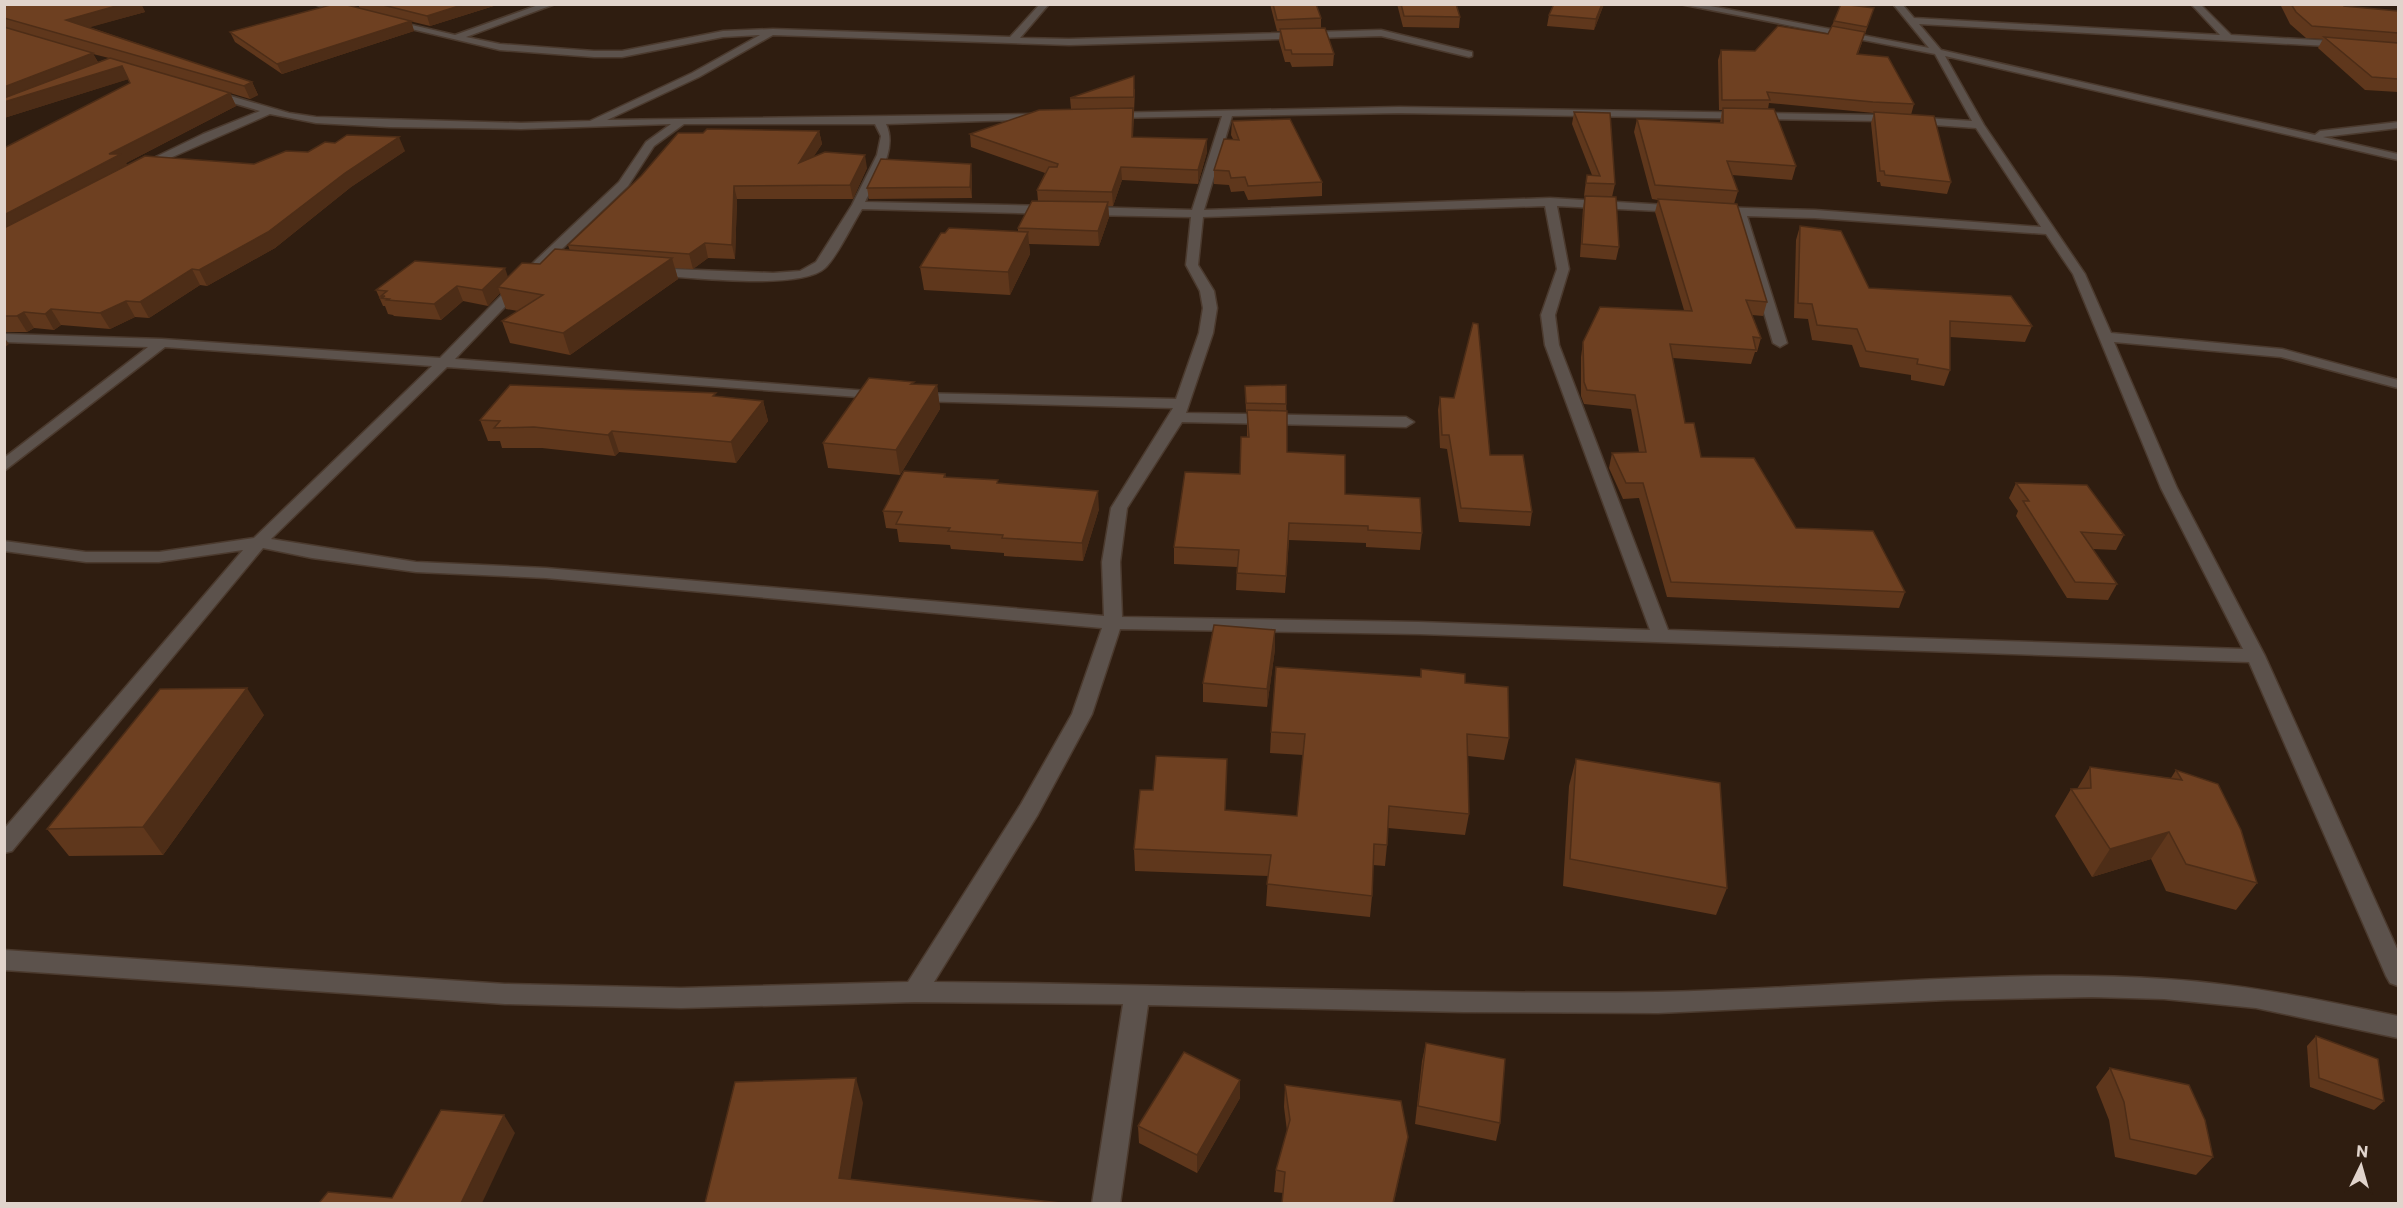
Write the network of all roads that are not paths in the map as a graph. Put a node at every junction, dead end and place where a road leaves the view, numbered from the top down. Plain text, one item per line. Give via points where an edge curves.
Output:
1 (318, 4) edge
2 (551, 4) edge
3 (1045, 4) edge
4 (1684, 4) edge
5 (1897, 4) edge
6 (2195, 4) edge
7 (364, 16) edge
8 (375, 19) edge
9 (1914, 21) junction
10 (773, 32) junction
11 (457, 37) junction
12 (2228, 37) junction
13 (1012, 41) junction
14 (2357, 45) edge
15 (1938, 52) junction
16 (1469, 54) dead end
17 (204, 91) edge
18 (271, 110) junction
19 (1227, 112) junction
20 (1100, 115) edge
21 (1053, 116) edge
22 (684, 121) junction
23 (879, 121) junction
24 (589, 125) junction
25 (1979, 125) junction
26 (2398, 125) edge
27 (2304, 135) junction
28 (2398, 157) edge
29 (127, 174) edge
30 (1550, 202) junction
31 (858, 205) junction
32 (1740, 212) junction
33 (1197, 214) junction
34 (2049, 231) junction
35 (540, 263) junction
36 (563, 264) edge
37 (644, 271) edge
38 (2107, 337) junction
39 (4, 338) edge
40 (162, 343) junction
41 (1780, 343) dead end
42 (444, 362) junction
43 (2398, 384) edge
44 (1179, 410) junction
45 (1406, 422) dead end
46 (4, 466) edge
47 (259, 542) junction
48 (4, 546) edge
49 (1113, 623) junction
50 (1661, 635) junction
51 (2256, 656) junction
52 (4, 845) edge
53 (4, 960) edge
54 (2398, 976) edge
55 (915, 993) junction
56 (1137, 994) junction
57 (2398, 1027) edge
58 (1106, 1203) edge

1 - 7 street
2 - 11 street
3 - 13 street
4 - 15 street
5 - 9 street
6 - 12 street
8 - 11 street
9 - 12 street
9 - 15 street
10 - 11 street via 723,34 622,54 500,47
10 - 13 street
10 - 24 street
12 - 14 street
13 - 16 street via 1381,33
15 - 25 street
15 - 27 street
17 - 18 street
18 - 24 street via 316,120 371,123
18 - 29 street
19 - 20 street
19 - 25 street via 1688,114 1887,118
19 - 33 street
21 - 23 street
22 - 23 street
22 - 24 street
22 - 35 street via 650,144 624,184
23 - 31 street via 886,144
25 - 34 street
26 - 27 street
27 - 28 street
30 - 32 street
30 - 33 street
30 - 50 street via 1563,270 1548,315 1552,345
31 - 33 street
31 - 37 street via 821,265 803,275 751,278
32 - 34 street
32 - 41 street
33 - 44 street via 1192,265 1207,291 1210,308 1206,333
34 - 38 street via 2079,274
35 - 36 street
35 - 42 street
38 - 43 street via 2282,353
38 - 51 street via 2169,488
39 - 40 street
40 - 42 street
40 - 46 street
42 - 44 street via 862,395
42 - 47 street
44 - 45 street
44 - 49 street via 1119,508 1111,562
47 - 48 street via 159,557 86,557
47 - 49 street via 417,567 546,573
47 - 52 street
49 - 50 street
49 - 55 street via 1082,714 1029,810
50 - 51 street
51 - 54 street
53 - 55 street via 506,994 681,998
55 - 56 street
56 - 57 street via 1656,1002 1794,999 2015,986 2100,988 2238,995
56 - 58 street

